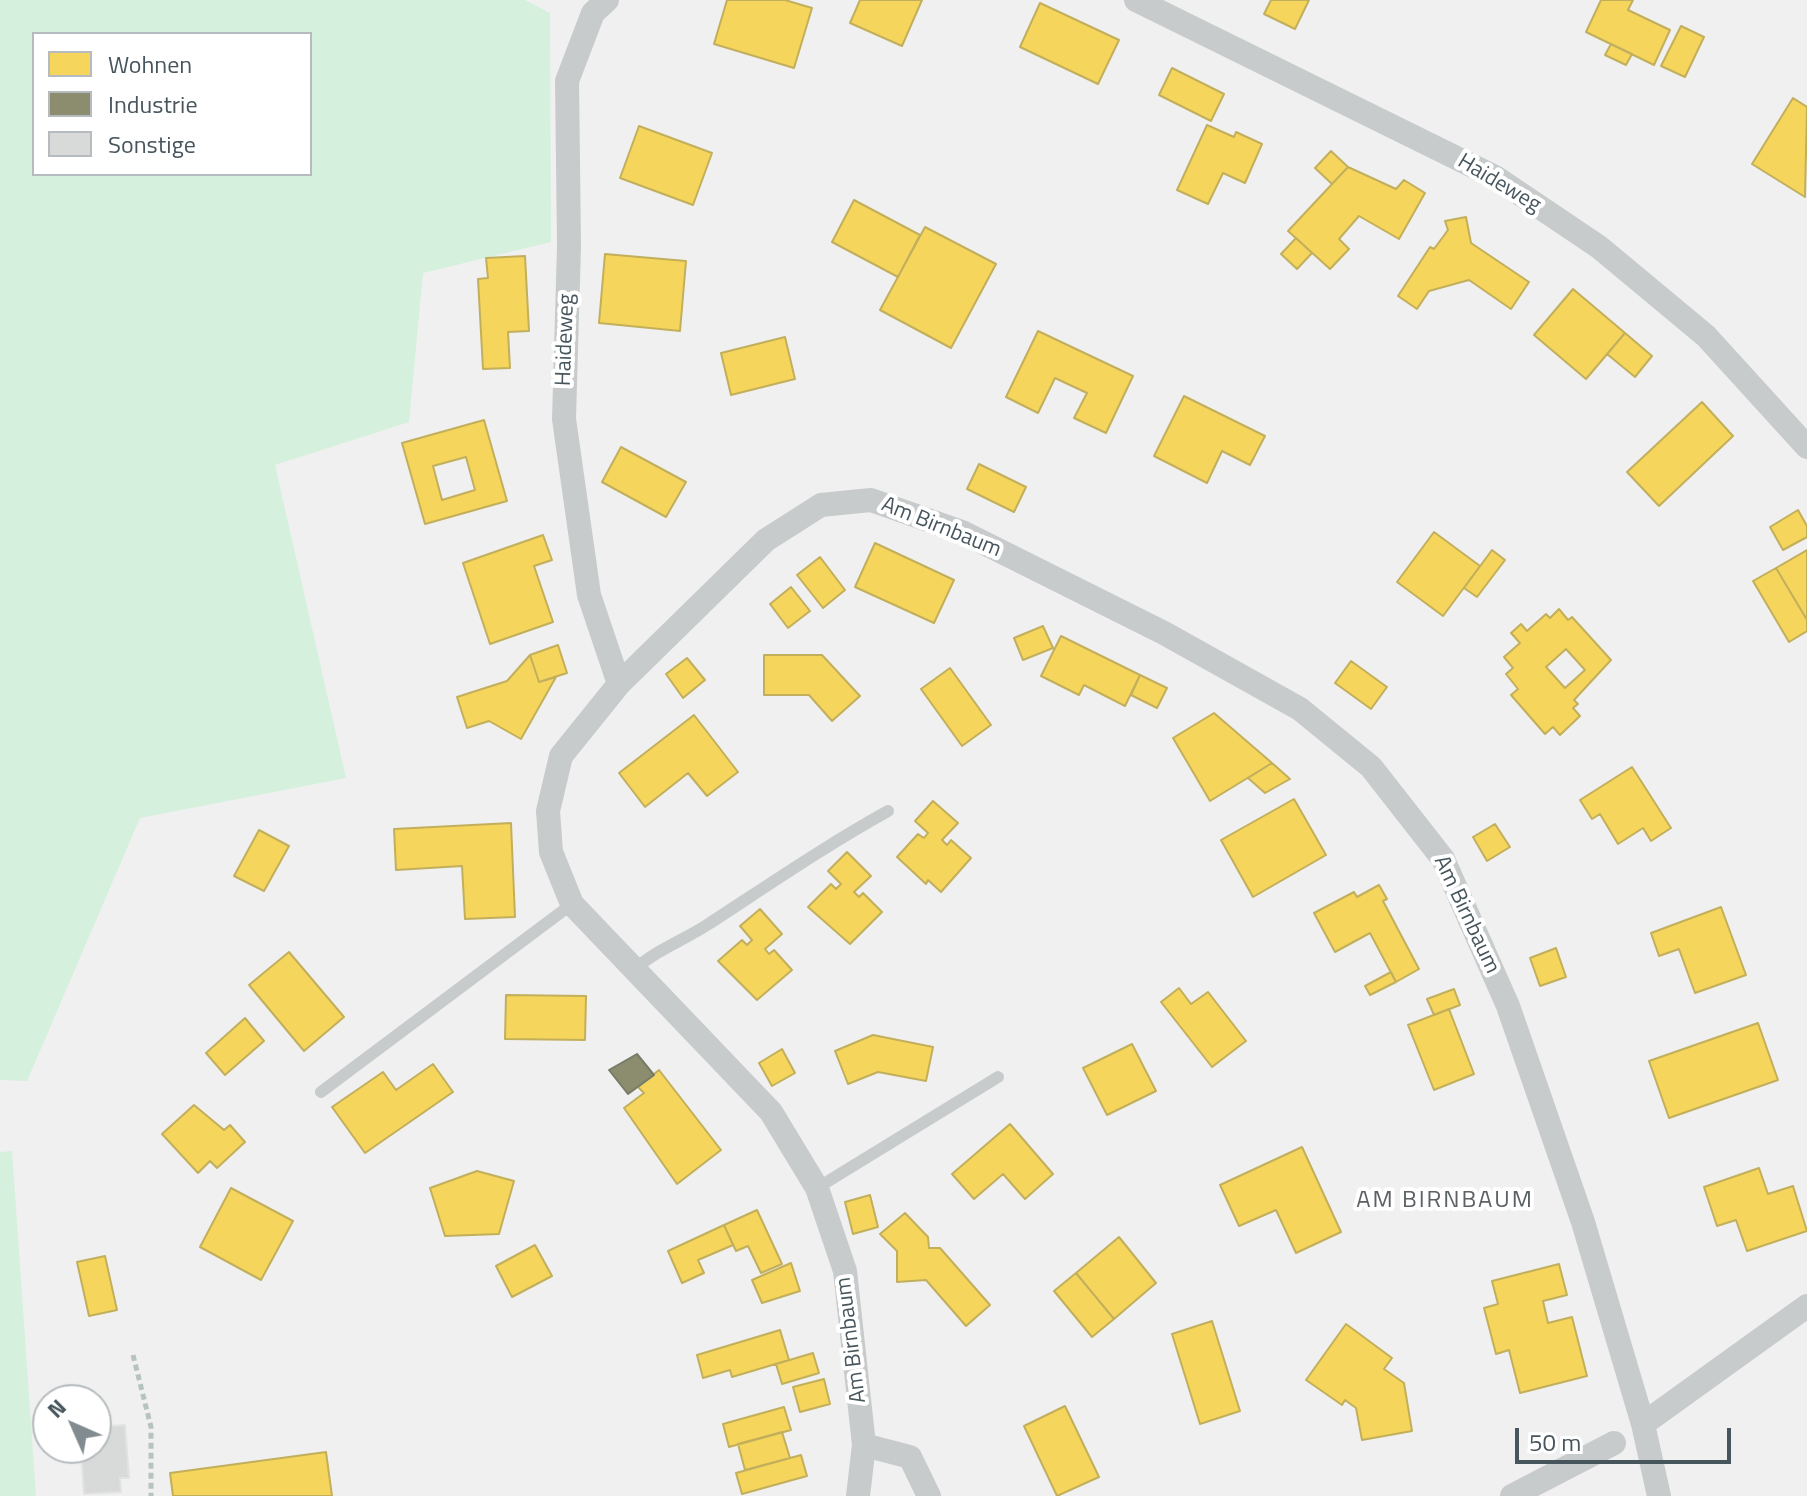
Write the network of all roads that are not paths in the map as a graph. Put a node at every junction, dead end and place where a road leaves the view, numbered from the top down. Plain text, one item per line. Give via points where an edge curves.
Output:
1 (607, 0) edge
2 (1136, 0) edge
3 (1807, 447) edge
4 (619, 684) junction
5 (888, 811) dead end
6 (572, 904) junction
7 (634, 970) junction
8 (998, 1077) dead end
9 (321, 1092) dead end
10 (817, 1188) junction
11 (1807, 1306) edge
12 (1643, 1424) junction
13 (1614, 1443) dead end
14 (864, 1445) junction
15 (858, 1496) edge
16 (929, 1496) edge
17 (1512, 1496) edge
18 (1659, 1496) edge

1 - 4 street, Haideweg via 593,13 567,81 564,419 589,595
2 - 3 street, Haideweg via 1495,177 1599,247 1706,336
4 - 6 street, Am Birnbaum via 561,756 548,811 551,852
4 - 12 street, Am Birnbaum via 766,540 821,505 871,500 962,532 1164,633 1300,709 1371,767 1443,859 1508,1006 1583,1222
5 - 7 lane
6 - 7 street, Am Birnbaum
6 - 9 lane
7 - 10 street, Am Birnbaum via 771,1112
8 - 10 lane
10 - 14 street, Am Birnbaum via 845,1271
11 - 12 street
12 - 18 street, Am Birnbaum
13 - 17 street
14 - 15 street, Am Birnbaum
14 - 16 street via 910,1457

